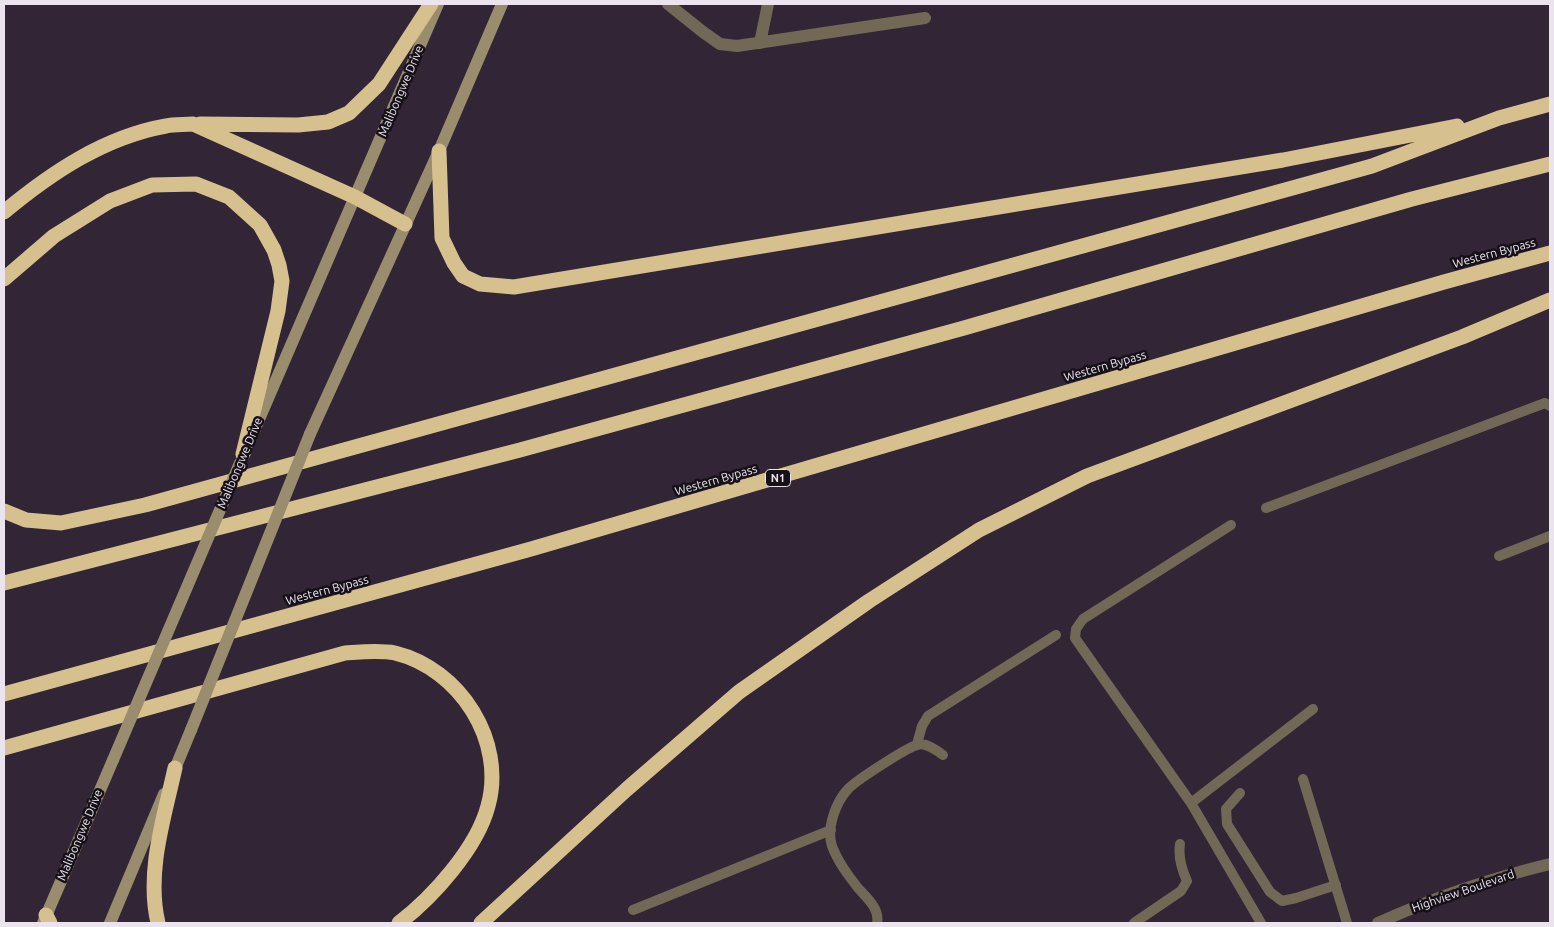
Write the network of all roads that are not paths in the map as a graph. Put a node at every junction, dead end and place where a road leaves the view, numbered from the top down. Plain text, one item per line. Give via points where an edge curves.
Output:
1 (431, 4) edge
2 (438, 4) edge
3 (502, 4) edge
4 (668, 4) edge
5 (768, 4) edge
6 (925, 18) dead end
7 (760, 43) junction
8 (1550, 104) edge
9 (1499, 118) junction
10 (193, 124) junction
11 (439, 150) junction
12 (1550, 164) edge
13 (355, 197) junction
14 (4, 212) edge
15 (405, 224) junction
16 (1550, 253) edge
17 (4, 279) edge
18 (1550, 300) edge
19 (1550, 406) edge
20 (242, 458) junction
21 (1266, 508) dead end
22 (4, 511) edge
23 (1231, 525) dead end
24 (1550, 536) edge
25 (1499, 556) dead end
26 (4, 583) edge
27 (1056, 635) dead end
28 (4, 694) edge
29 (1313, 709) dead end
30 (917, 744) junction
31 (4, 748) edge
32 (942, 755) dead end
33 (175, 768) junction
34 (1303, 779) dead end
35 (1240, 793) dead end
36 (1191, 803) junction
37 (831, 830) junction
38 (1180, 844) dead end
39 (1550, 864) edge
40 (1336, 885) junction
41 (633, 910) dead end
42 (46, 921) edge
43 (110, 923) edge
44 (158, 923) edge
45 (399, 923) edge
46 (481, 923) edge
47 (877, 923) edge
48 (1134, 923) edge
49 (1261, 923) edge
50 (1347, 923) edge
51 (1378, 923) edge

1 - 10 highway via 379,84 349,113 328,122 298,125
2 - 13 main road, Malibongwe Drive
3 - 11 main road
4 - 7 street via 720,44
5 - 7 street
6 - 7 street
8 - 9 highway
9 - 11 highway via 1283,160 514,287 480,284 463,276 454,263 442,238
9 - 22 highway via 1362,169 145,505 61,524 26,520
10 - 13 highway
10 - 14 highway via 139,133 87,154 38,184
11 - 15 main road
12 - 26 highway via 1412,199 964,328 520,450
13 - 15 highway
13 - 20 main road, Malibongwe Drive
15 - 33 main road, bridge via 310,434
16 - 28 highway, Western Bypass / N1 via 522,552
17 - 20 highway via 54,236 110,201 152,185 196,184 229,196 260,225 274,250 282,281 278,311
18 - 46 highway via 1453,340 1088,476 979,530 869,601 739,692
19 - 21 lane via 1545,403
20 - 42 main road, Malibongwe Drive, bridge
23 - 36 lane via 1083,619 1076,629 1075,638
24 - 25 lane
27 - 30 lane via 928,716
29 - 36 lane
30 - 32 lane via 930,746
30 - 37 lane via 848,789 834,812
31 - 45 highway via 345,653 395,653 424,665 449,682 480,723 490,753 492,788 488,808 465,853 445,881
33 - 43 main road
33 - 44 highway via 153,880
34 - 40 lane
35 - 40 lane via 1226,809 1227,824 1270,892 1282,901
36 - 49 lane
37 - 41 lane
37 - 47 lane via 832,844 845,872 875,907
38 - 48 lane via 1181,868 1187,881 1181,891
39 - 51 street, Highview Boulevard via 1416,906
40 - 50 lane

